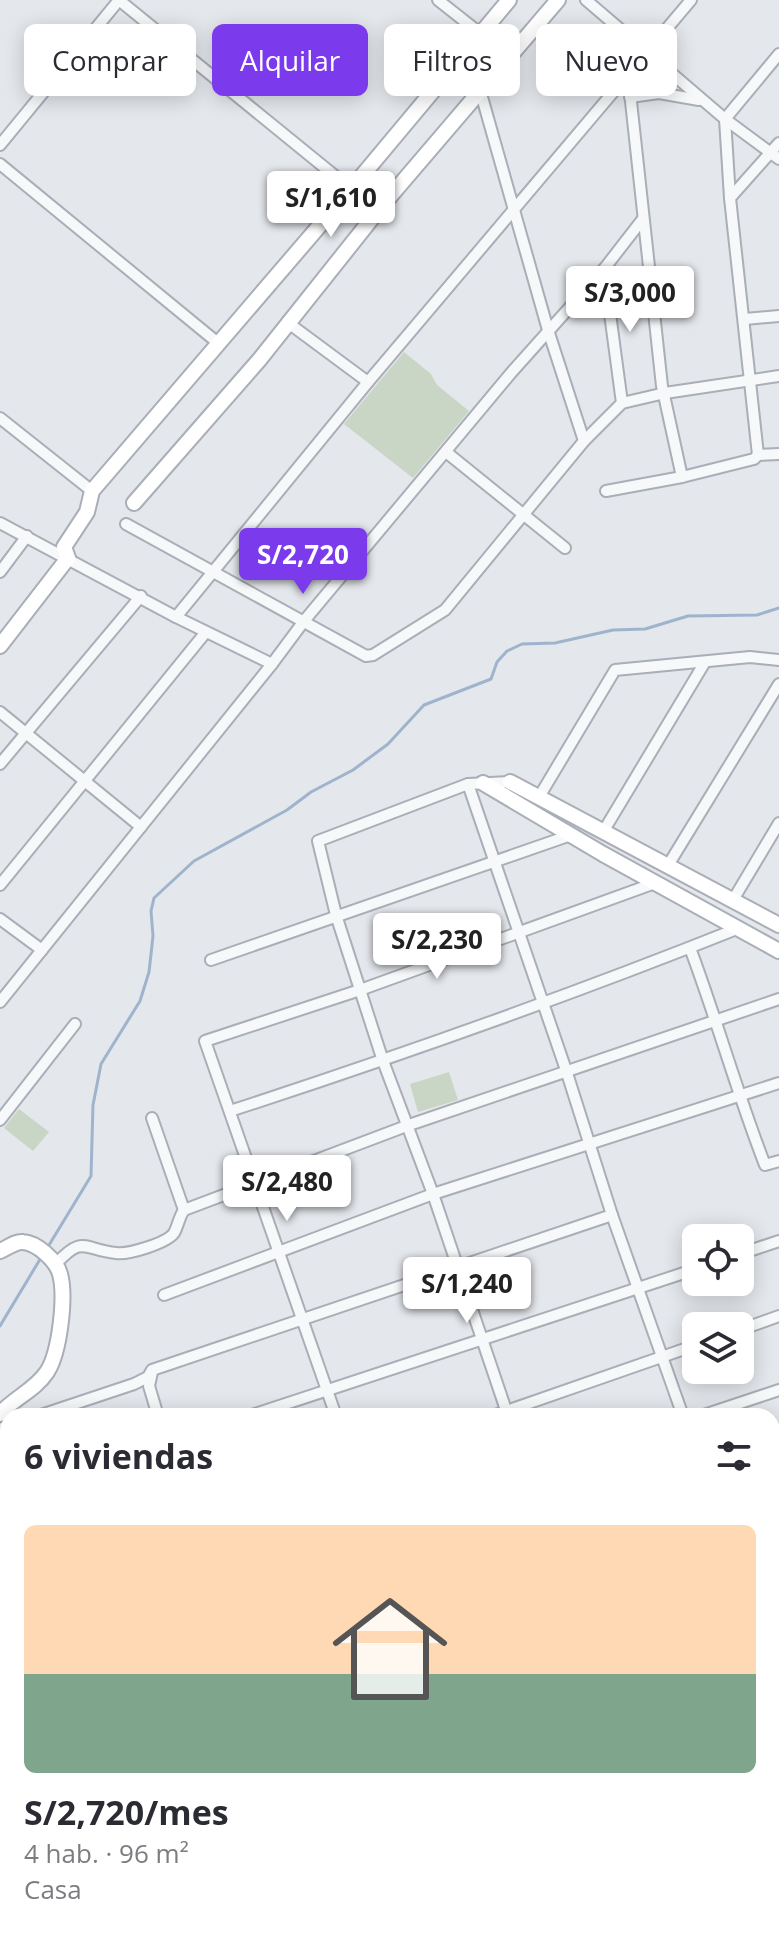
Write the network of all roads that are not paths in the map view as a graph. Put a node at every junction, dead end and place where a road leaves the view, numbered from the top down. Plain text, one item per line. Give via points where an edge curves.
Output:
1 (119, 0) edge
2 (438, 0) edge
3 (509, 0) edge
4 (558, 0) edge
5 (586, 0) edge
6 (691, 0) edge
7 (468, 24) edge
8 (489, 24) edge
9 (615, 24) edge
10 (672, 24) edge
11 (520, 44) edge
12 (779, 54) edge
13 (677, 77) edge
14 (429, 96) edge
15 (475, 96) edge
16 (482, 96) edge
17 (609, 96) edge
18 (630, 97) joint
19 (705, 102) junction
20 (725, 119) junction
21 (779, 143) edge
22 (0, 145) edge
23 (775, 156) edge
24 (0, 164) edge
25 (351, 189) junction
26 (730, 198) junction
27 (514, 209) junction
28 (642, 220) junction
29 (604, 269) junction
30 (779, 316) edge
31 (745, 319) junction
32 (287, 322) junction
33 (548, 330) junction
34 (218, 343) junction
35 (779, 376) edge
36 (751, 379) junction
37 (368, 382) junction
38 (665, 393) junction
39 (622, 403) junction
40 (0, 418) edge
41 (584, 441) junction
42 (446, 452) junction
43 (779, 454) edge
44 (758, 455) junction
45 (682, 477) junction
46 (92, 491) junction
47 (606, 491) dead end
48 (134, 503) dead end
49 (523, 512) junction
50 (0, 523) edge
51 (126, 524) dead end
52 (27, 536) junction
53 (565, 548) dead end
54 (68, 558) junction
55 (215, 571) junction
56 (0, 572) edge
57 (141, 596) junction
58 (176, 617) junction
59 (304, 621) junction
60 (206, 632) junction
61 (0, 646) edge
62 (779, 660) edge
63 (705, 662) junction
64 (272, 664) junction
65 (779, 684) edge
66 (0, 712) edge
67 (26, 732) junction
68 (0, 764) edge
69 (84, 781) junction
70 (510, 782) joint
71 (476, 784) junction
72 (539, 797) junction
73 (779, 823) edge
74 (141, 827) junction
75 (603, 832) junction
76 (571, 835) junction
77 (493, 863) junction
78 (667, 867) junction
79 (655, 883) junction
80 (0, 885) edge
81 (733, 900) junction
82 (336, 915) junction
83 (0, 919) edge
84 (779, 925) edge
85 (739, 928) junction
86 (518, 933) junction
87 (690, 948) junction
88 (42, 950) junction
89 (779, 951) edge
90 (211, 960) dead end
91 (360, 990) junction
92 (779, 999) edge
93 (0, 1002) edge
94 (542, 1005) junction
95 (717, 1020) junction
96 (75, 1024) dead end
97 (383, 1061) junction
98 (566, 1070) junction
99 (779, 1083) edge
100 (738, 1097) junction
101 (230, 1111) junction
102 (152, 1118) dead end
103 (0, 1120) edge
104 (409, 1125) junction
105 (589, 1143) junction
106 (779, 1161) edge
107 (254, 1184) junction
108 (433, 1194) junction
109 (184, 1210) junction
110 (612, 1215) junction
111 (779, 1241) edge
112 (754, 1249) edge
113 (0, 1251) edge
114 (279, 1251) junction
115 (56, 1264) junction
116 (457, 1267) junction
117 (682, 1274) edge
118 (639, 1289) junction
119 (164, 1295) dead end
120 (779, 1316) edge
121 (304, 1319) junction
122 (754, 1325) edge
123 (483, 1337) junction
124 (682, 1350) edge
125 (662, 1357) junction
126 (152, 1370) junction
127 (328, 1389) junction
128 (779, 1390) edge
129 (7, 1408) edge
130 (62, 1408) edge
131 (156, 1408) edge
132 (272, 1408) edge
133 (334, 1408) edge
134 (505, 1408) edge
135 (523, 1408) edge
136 (680, 1408) edge
137 (725, 1408) edge

1 - 22 street
1 - 25 street
2 - 7 street
3 - 8 street
4 - 11 street
5 - 9 street
6 - 10 street
12 - 20 street
13 - 19 street
14 - 25 street
15 - 32 street
16 - 27 street
17 - 27 street
18 - 19 street via 659,93
18 - 28 street
19 - 20 street
20 - 23 street
20 - 26 street
21 - 23 street
23 - 26 street
24 - 34 street
25 - 34 street
26 - 31 street
27 - 33 street
27 - 37 street
28 - 29 street
28 - 38 street
29 - 33 street
29 - 39 street
30 - 31 street
31 - 36 street
32 - 37 street
32 - 48 street
33 - 41 street
33 - 42 street
34 - 46 street
35 - 36 street
36 - 38 street
36 - 44 street
37 - 55 street
38 - 39 street
38 - 45 street
39 - 41 street
40 - 46 street
41 - 49 street
42 - 49 street
42 - 59 street
43 - 44 street
44 - 45 street
45 - 47 street
46 - 54 street via 87,512 64,547
49 - 53 street
49 - 59 street via 445,610 373,655
50 - 52 street
51 - 55 street
52 - 54 street
52 - 56 street
54 - 57 street
54 - 61 street
55 - 58 street
55 - 59 street
57 - 58 street
57 - 67 street
58 - 60 street
59 - 64 street
60 - 64 street
60 - 69 street
62 - 63 street
63 - 72 street via 615,670
63 - 75 street
64 - 74 street
65 - 78 street
66 - 67 street
67 - 68 street
67 - 69 street
69 - 74 street
69 - 80 street
70 - 71 street
70 - 72 street
71 - 76 street
71 - 77 street
71 - 82 street via 318,841
72 - 75 street
73 - 81 street
74 - 88 street
75 - 78 street
76 - 77 street
76 - 79 street
77 - 82 street
77 - 86 street
78 - 81 street
79 - 85 street
79 - 86 street
81 - 84 street
82 - 90 street
82 - 91 street
83 - 88 street
85 - 87 street
85 - 89 street
86 - 91 street
86 - 94 street
87 - 94 street
87 - 95 street
88 - 93 street
91 - 97 street
91 - 101 street via 205,1041
92 - 95 street
94 - 97 street
94 - 98 street
95 - 98 street
95 - 100 street
96 - 103 street
97 - 101 street
97 - 104 street
98 - 104 street
98 - 105 street
99 - 100 street
100 - 105 street
100 - 106 street via 765,1165
101 - 107 street
102 - 109 street
104 - 107 street
104 - 108 street
105 - 108 street
105 - 110 street
107 - 109 street
107 - 114 street
108 - 114 street
108 - 116 street
109 - 115 street via 174,1232 156,1245 115,1253 84,1245 67,1251
110 - 116 street
110 - 118 street
111 - 112 street
113 - 115 street via 26,1242
114 - 119 street
114 - 121 street
115 - 129 street via 61,1303 53,1358 39,1382
116 - 121 street
116 - 123 street
117 - 118 street
118 - 123 street
118 - 125 street
120 - 122 street
121 - 126 street
121 - 127 street
123 - 127 street
123 - 134 street
124 - 125 street
125 - 135 street
125 - 136 street
126 - 130 street via 134,1384
126 - 131 street via 149,1386
127 - 132 street
127 - 133 street
128 - 137 street

